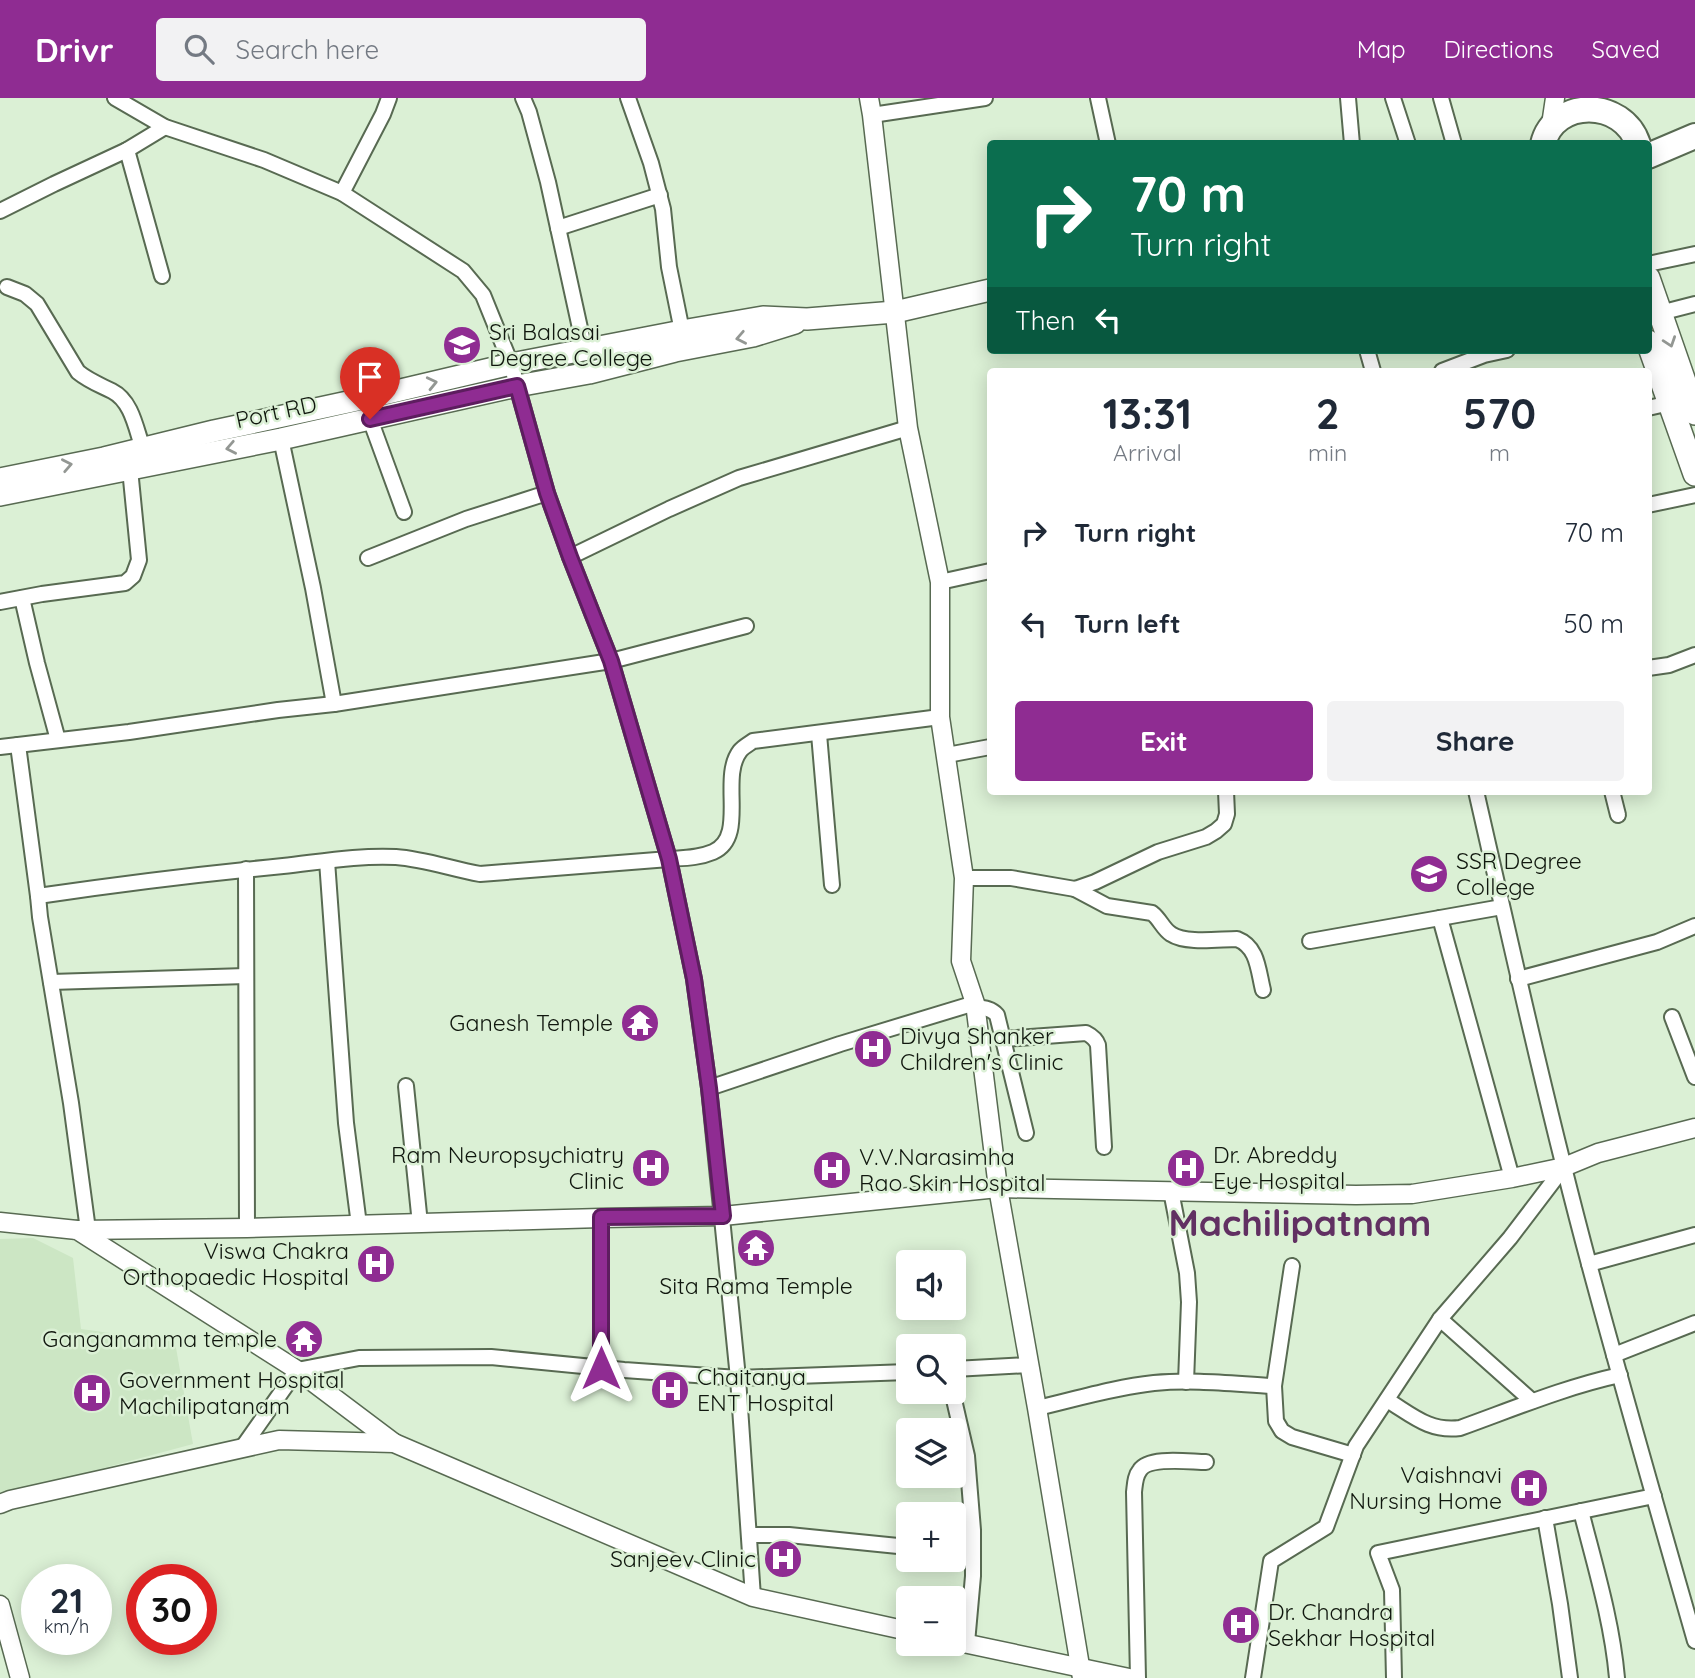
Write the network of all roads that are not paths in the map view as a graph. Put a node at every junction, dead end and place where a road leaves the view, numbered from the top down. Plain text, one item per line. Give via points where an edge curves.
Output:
1 (115, 98) edge
2 (389, 98) edge
3 (523, 98) edge
4 (628, 98) edge
5 (985, 98) edge
6 (1098, 98) edge
7 (1348, 98) edge
8 (1393, 98) edge
9 (1441, 98) edge
10 (1555, 98) edge
11 (1596, 102) edge
12 (871, 106) edge
13 (165, 127) junction
14 (1544, 138) edge
15 (1637, 138) edge
16 (1687, 139) edge
17 (1107, 140) edge
18 (1352, 140) edge
19 (1407, 140) edge
20 (1453, 140) edge
21 (127, 150) junction
22 (1652, 154) edge
23 (342, 193) junction
24 (660, 195) junction
25 (0, 211) edge
26 (558, 228) junction
27 (1695, 254) edge
28 (1652, 263) edge
29 (162, 276) dead end
30 (7, 287) dead end
31 (1652, 290) edge
32 (987, 291) edge
33 (1695, 304) edge
34 (895, 312) junction
35 (1660, 313) junction
36 (807, 319) junction
37 (682, 331) junction
38 (1652, 350) edge
39 (586, 351) junction
40 (1481, 354) edge
41 (512, 364) junction
42 (1449, 368) edge
43 (517, 386) junction
44 (1680, 403) edge
45 (370, 419) junction
46 (908, 428) junction
47 (281, 439) junction
48 (143, 449) junction
49 (130, 469) junction
50 (1695, 474) edge
51 (0, 479) edge
52 (547, 493) junction
53 (0, 495) edge
54 (1695, 495) edge
55 (1652, 504) edge
56 (404, 512) dead end
57 (570, 557) junction
58 (368, 558) dead end
59 (987, 572) edge
60 (940, 582) junction
61 (22, 598) junction
62 (0, 602) edge
63 (746, 626) dead end
64 (1695, 655) edge
65 (611, 661) junction
66 (1652, 667) edge
67 (334, 704) junction
68 (940, 717) junction
69 (819, 734) junction
70 (58, 740) junction
71 (18, 745) junction
72 (0, 747) edge
73 (987, 748) edge
74 (947, 755) junction
75 (1226, 795) edge
76 (1477, 795) edge
77 (1613, 795) edge
78 (1618, 815) dead end
79 (669, 859) junction
80 (327, 861) junction
81 (246, 869) junction
82 (964, 878) junction
83 (832, 885) dead end
84 (1075, 889) junction
85 (38, 896) junction
86 (1502, 907) junction
87 (1440, 918) junction
88 (1695, 926) edge
89 (1310, 942) dead end
90 (246, 975) junction
91 (1518, 979) junction
92 (51, 982) junction
93 (1264, 990) dead end
94 (975, 1005) junction
95 (1672, 1017) dead end
96 (1004, 1039) junction
97 (1695, 1077) edge
98 (406, 1086) dead end
99 (709, 1088) junction
100 (1695, 1128) edge
101 (1026, 1133) dead end
102 (1104, 1147) dead end
103 (1564, 1167) junction
104 (1512, 1178) junction
105 (998, 1188) junction
106 (1171, 1191) junction
107 (723, 1216) junction
108 (601, 1217) junction
109 (0, 1222) edge
110 (420, 1224) junction
111 (359, 1225) junction
112 (247, 1228) junction
113 (83, 1230) junction
114 (1695, 1235) edge
115 (1589, 1264) junction
116 (1292, 1266) dead end
117 (1440, 1320) junction
118 (1695, 1323) edge
119 (1614, 1355) junction
120 (1028, 1365) junction
121 (601, 1368) junction
122 (966, 1368) edge
123 (297, 1370) junction
124 (896, 1371) edge
125 (1620, 1375) junction
126 (738, 1378) junction
127 (1186, 1382) junction
128 (1274, 1385) junction
129 (1387, 1400) junction
130 (1532, 1401) junction
131 (955, 1404) edge
132 (1037, 1408) junction
133 (394, 1443) junction
134 (242, 1448) junction
135 (1353, 1455) junction
136 (1206, 1462) dead end
137 (1654, 1496) junction
138 (0, 1504) edge
139 (1581, 1511) junction
140 (1545, 1518) junction
141 (749, 1535) junction
142 (896, 1546) edge
143 (966, 1553) edge
144 (973, 1554) junction
145 (753, 1597) junction
146 (0, 1605) edge
147 (966, 1612) edge
148 (896, 1628) edge
149 (1695, 1640) edge
150 (966, 1644) edge
151 (1081, 1673) edge
152 (20, 1678) edge
153 (1129, 1678) edge
154 (1138, 1678) edge
155 (1254, 1678) edge
156 (1394, 1678) edge
157 (1570, 1678) edge
158 (1617, 1678) edge

1 - 13 street
2 - 23 street
3 - 26 street
4 - 24 street
5 - 12 street
6 - 17 street
7 - 18 street
8 - 19 street
9 - 20 street
10 - 14 street
11 - 14 highway via 1561,114
11 - 15 highway via 1628,120
12 - 34 street
13 - 21 street
13 - 23 street via 264,160
15 - 16 highway
16 - 22 highway
21 - 25 street
21 - 29 street
23 - 41 street via 463,271 483,295
24 - 26 street
24 - 37 street
26 - 39 street
27 - 28 street
30 - 48 street via 37,304 78,372 126,402
31 - 35 main road
32 - 34 main road
33 - 35 street
34 - 36 main road
34 - 46 street
35 -> 44 main road
36 - 37 main road via 764,317
36 -> 43 main road, Port RD via 753,336
37 - 39 main road
38 - 44 main road
39 - 41 main road
40 - 42 street
41 - 43 street
48 -> 41 main road
43 - 45 main road, Port RD
43 - 52 street
44 - 50 main road
45 - 47 main road, Port RD
45 - 56 street
46 - 57 street via 739,478
46 - 60 street
47 -> 49 main road, Port RD
47 - 67 street
51 -> 48 main road
49 - 53 main road, Port RD
49 - 61 street via 139,560 133,576 125,583
52 - 57 street
52 - 58 street
54 - 55 street
57 - 65 street
59 - 60 street
60 - 68 street
61 - 62 street
61 - 70 street
63 - 65 street
64 - 66 street
65 - 67 street
65 - 79 street
67 - 70 street
68 - 69 street
68 - 74 street
69 - 79 street via 752,741 740,751 733,766 730,833 724,845 701,856
69 - 83 street
70 - 71 street
71 - 72 street
71 - 85 street
73 - 74 street
74 - 82 street
75 - 84 street via 1227,814 1216,831
76 - 86 street
77 - 78 street
79 - 80 street via 480,874 416,859
79 - 99 street via 694,979
80 - 81 street
80 - 111 street via 346,1123
81 - 85 street
81 - 90 street
82 - 84 street via 1011,878
82 - 94 street via 961,961
84 - 93 street via 1107,906 1152,913 1167,931 1182,939 1245,942 1255,954
85 - 92 street
86 - 87 street
86 - 91 street
87 - 89 street
87 - 104 street
88 - 91 street via 1657,942
90 - 92 street
90 - 112 street
91 - 103 street
92 - 113 street via 71,1102
94 - 96 street via 997,1015
94 - 99 street
94 - 105 street
95 - 97 street
96 - 101 street
96 - 102 street via 1086,1033 1096,1040
98 - 110 street
99 - 107 street
100 - 103 street via 1598,1153
103 - 104 street
103 - 115 street
103 - 117 street
104 - 106 street via 1412,1194
105 - 106 street
105 - 107 street
105 - 120 street
106 - 127 street via 1187,1273
107 - 108 street
107 - 126 street
108 - 110 street
108 - 121 street
109 - 113 street
110 - 111 street
111 - 112 street
112 - 113 street
113 - 123 street
114 - 115 street
115 - 119 street
116 - 128 street
117 - 129 street
117 - 130 street
118 - 119 street
119 - 125 street
120 - 122 street
120 - 132 street
121 - 123 street via 491,1357 359,1358
121 - 126 street
123 - 133 street
123 - 134 street
124 - 126 street
125 - 130 street
125 - 137 street
126 - 141 street
127 - 128 street
127 - 132 street via 1130,1387
128 - 135 street via 1276,1420 1282,1432
129 - 130 street via 1434,1428 1449,1430
129 - 135 street
131 - 144 street via 967,1456
132 - 151 street
133 - 134 street via 279,1440
133 - 145 street
134 - 138 street
135 - 155 street via 1326,1527 1271,1561
136 - 154 street via 1151,1461 1141,1467 1136,1478
137 - 139 street
137 - 149 street
139 - 140 street
139 - 158 street via 1612,1638
140 - 156 street via 1378,1553 1392,1590
140 - 157 street
141 - 142 street
141 - 145 street
143 - 144 street
144 - 147 street
145 - 148 street
146 - 152 street
150 - 151 street
151 - 153 street

